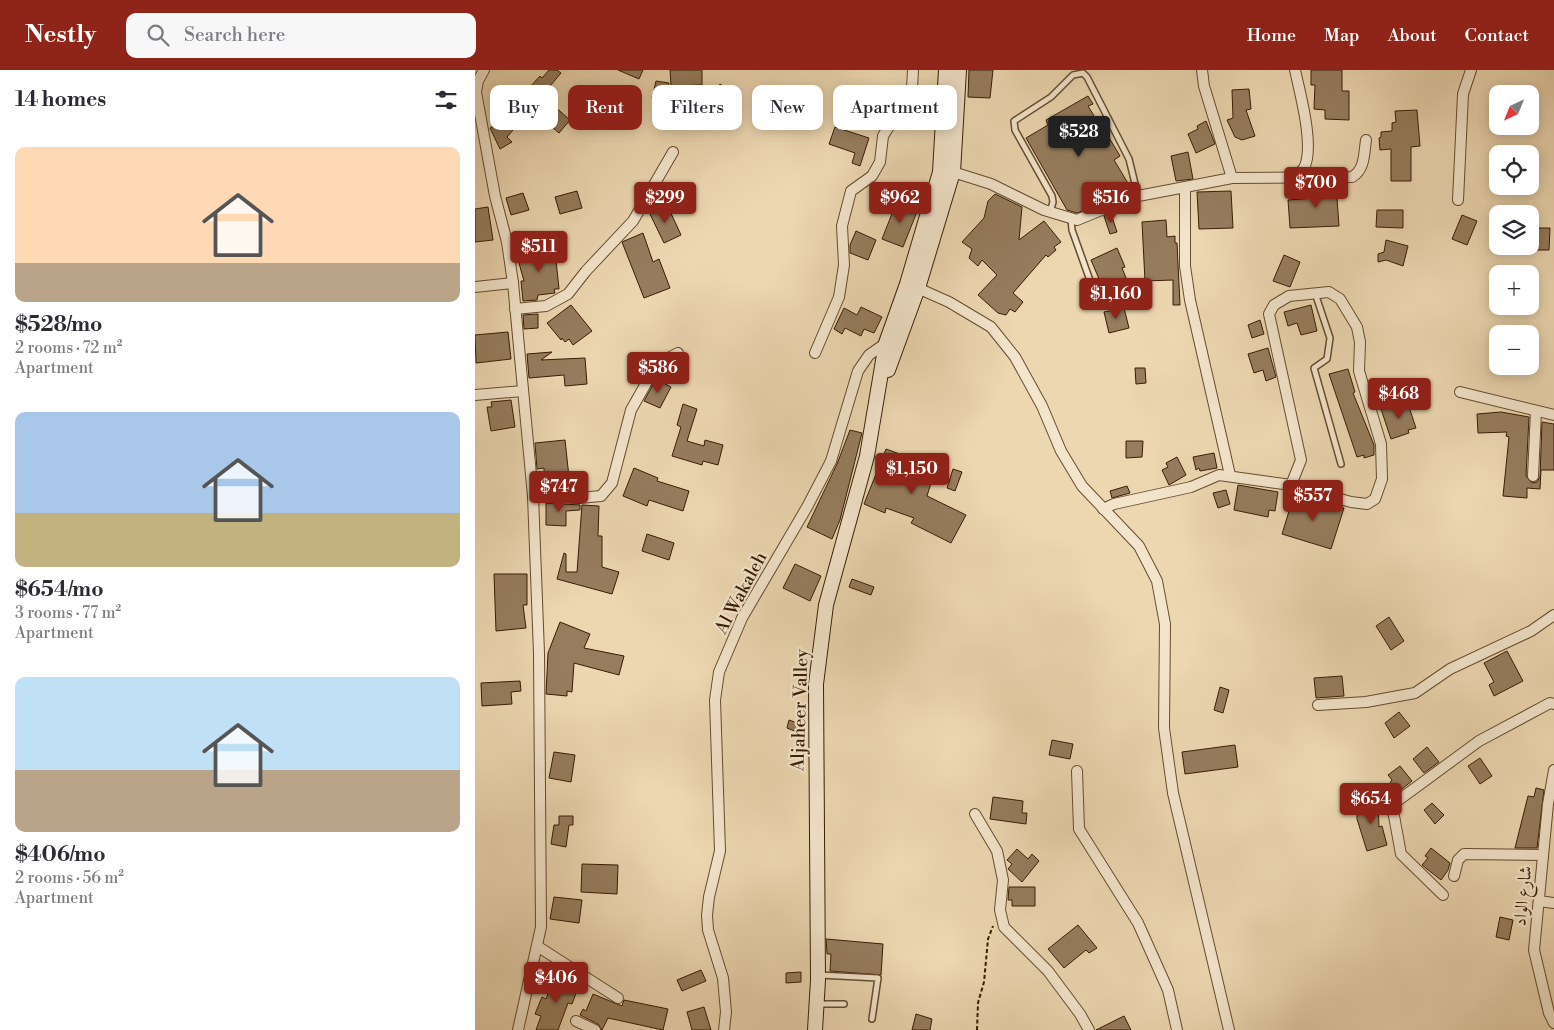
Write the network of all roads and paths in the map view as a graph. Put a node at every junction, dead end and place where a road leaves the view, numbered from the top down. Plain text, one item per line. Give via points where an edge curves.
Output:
1 (484, 70) edge
2 (913, 70) edge
3 (946, 70) edge
4 (959, 70) edge
5 (1202, 70) edge
6 (1295, 70) edge
7 (1471, 70) edge
8 (1366, 140) dead end
9 (673, 152) dead end
10 (946, 172) junction
11 (1295, 176) junction
12 (1232, 178) junction
13 (1185, 188) junction
14 (1138, 196) junction
15 (1458, 200) dead end
16 (1050, 212) junction
17 (1071, 219) junction
18 (513, 283) junction
19 (913, 286) junction
20 (475, 287) edge
21 (1315, 293) junction
22 (1097, 300) dead end
23 (515, 309) junction
24 (886, 343) junction
25 (677, 353) dead end
26 (815, 353) dead end
27 (523, 391) junction
28 (1460, 392) dead end
29 (475, 395) edge
30 (877, 399) junction
31 (1536, 411) junction
32 (1554, 416) edge
33 (1341, 464) dead end
34 (1230, 476) junction
35 (1533, 476) dead end
36 (1291, 485) junction
37 (533, 496) junction
38 (1103, 509) junction
39 (1554, 615) edge
40 (1554, 704) edge
41 (1318, 705) dead end
42 (1554, 770) edge
43 (1077, 771) dead end
44 (975, 814) dead end
45 (1543, 855) junction
46 (1454, 876) dead end
47 (1443, 895) dead end
48 (1539, 901) junction
49 (1554, 903) edge
50 (1000, 910) junction
51 (537, 946) junction
52 (818, 975) junction
53 (619, 998) dead end
54 (817, 1004) junction
55 (844, 1004) dead end
56 (872, 1020) dead end
57 (576, 1021) dead end
58 (1554, 1023) edge
59 (518, 1030) edge
60 (595, 1030) edge
61 (724, 1030) edge
62 (815, 1030) edge
63 (977, 1030) edge
64 (1089, 1030) edge
65 (1177, 1030) edge
66 (1229, 1030) edge

1 - 18 street via 476,92
2 - 26 street via 912,89 883,136 879,162 872,176 851,191 842,226 844,265 839,297
3 - 10 street, Aljaheer Valley
4 - 10 street, Aljaheer Valley
5 - 12 street
6 - 11 street via 1308,125 1304,169
7 - 15 street via 1463,94
8 - 11 street via 1358,174 1352,177
9 - 23 street via 633,221 585,271 568,294 546,306
10 - 16 street via 991,184
10 - 19 street, Aljaheer Valley
11 - 12 street
12 - 13 street
13 - 14 street
13 - 34 street via 1185,266 1190,300
14 - 16 lane via 1129,158 1083,73 1073,76 1051,97 1014,121 1015,130 1052,196
14 - 17 street via 1077,220
16 - 17 street
17 - 22 lane
18 - 20 street
18 - 23 street
19 - 24 street, Aljaheer Valley
19 - 30 street, Aljaheer Valley
19 - 38 street via 949,302 991,327 1015,356 1042,406 1061,451 1082,486
21 - 33 lane via 1330,338 1327,359 1314,368
21 - 36 street via 1289,296 1274,305 1269,314 1301,460
21 - 36 street via 1329,292 1341,299 1357,327 1359,372 1381,444 1382,479 1375,499 1367,504
23 - 27 street
24 - 30 street, Aljaheer Valley
24 - 61 street, Al Wakaleh via 869,355 859,371 831,461 742,618 719,672 715,700 720,851 707,915 708,930 723,978
25 - 37 street via 657,364 631,410 612,483 601,496
27 - 29 street
27 - 37 street
28 - 31 street
30 - 52 street, Aljaheer Valley via 867,456 826,605 816,684
31 - 32 street
31 - 35 street
34 - 36 street
34 - 38 street via 1219,475 1191,487
37 - 51 street via 539,653 541,927
38 - 66 street via 1139,546 1157,581 1165,624 1164,728 1173,793
39 - 41 street via 1531,631 1450,669 1415,693 1366,702
40 - 47 street via 1479,741 1392,805 1401,854
42 - 45 street, شارع الواد
43 - 65 street via 1079,829 1139,923 1168,990
44 - 50 street via 997,851 1003,880
45 - 46 street via 1464,854 1458,860
45 - 48 street, شارع الواد
48 - 49 street
48 - 58 street, شارع الواد via 1534,950
50 - 63 path via 988,939
50 - 64 street via 1004,927 1048,970
51 - 53 street
51 - 59 street
52 - 54 street, Aljaheer Valley
52 - 56 lane via 878,978
54 - 55 lane
54 - 62 street, Aljaheer Valley
57 - 60 street

